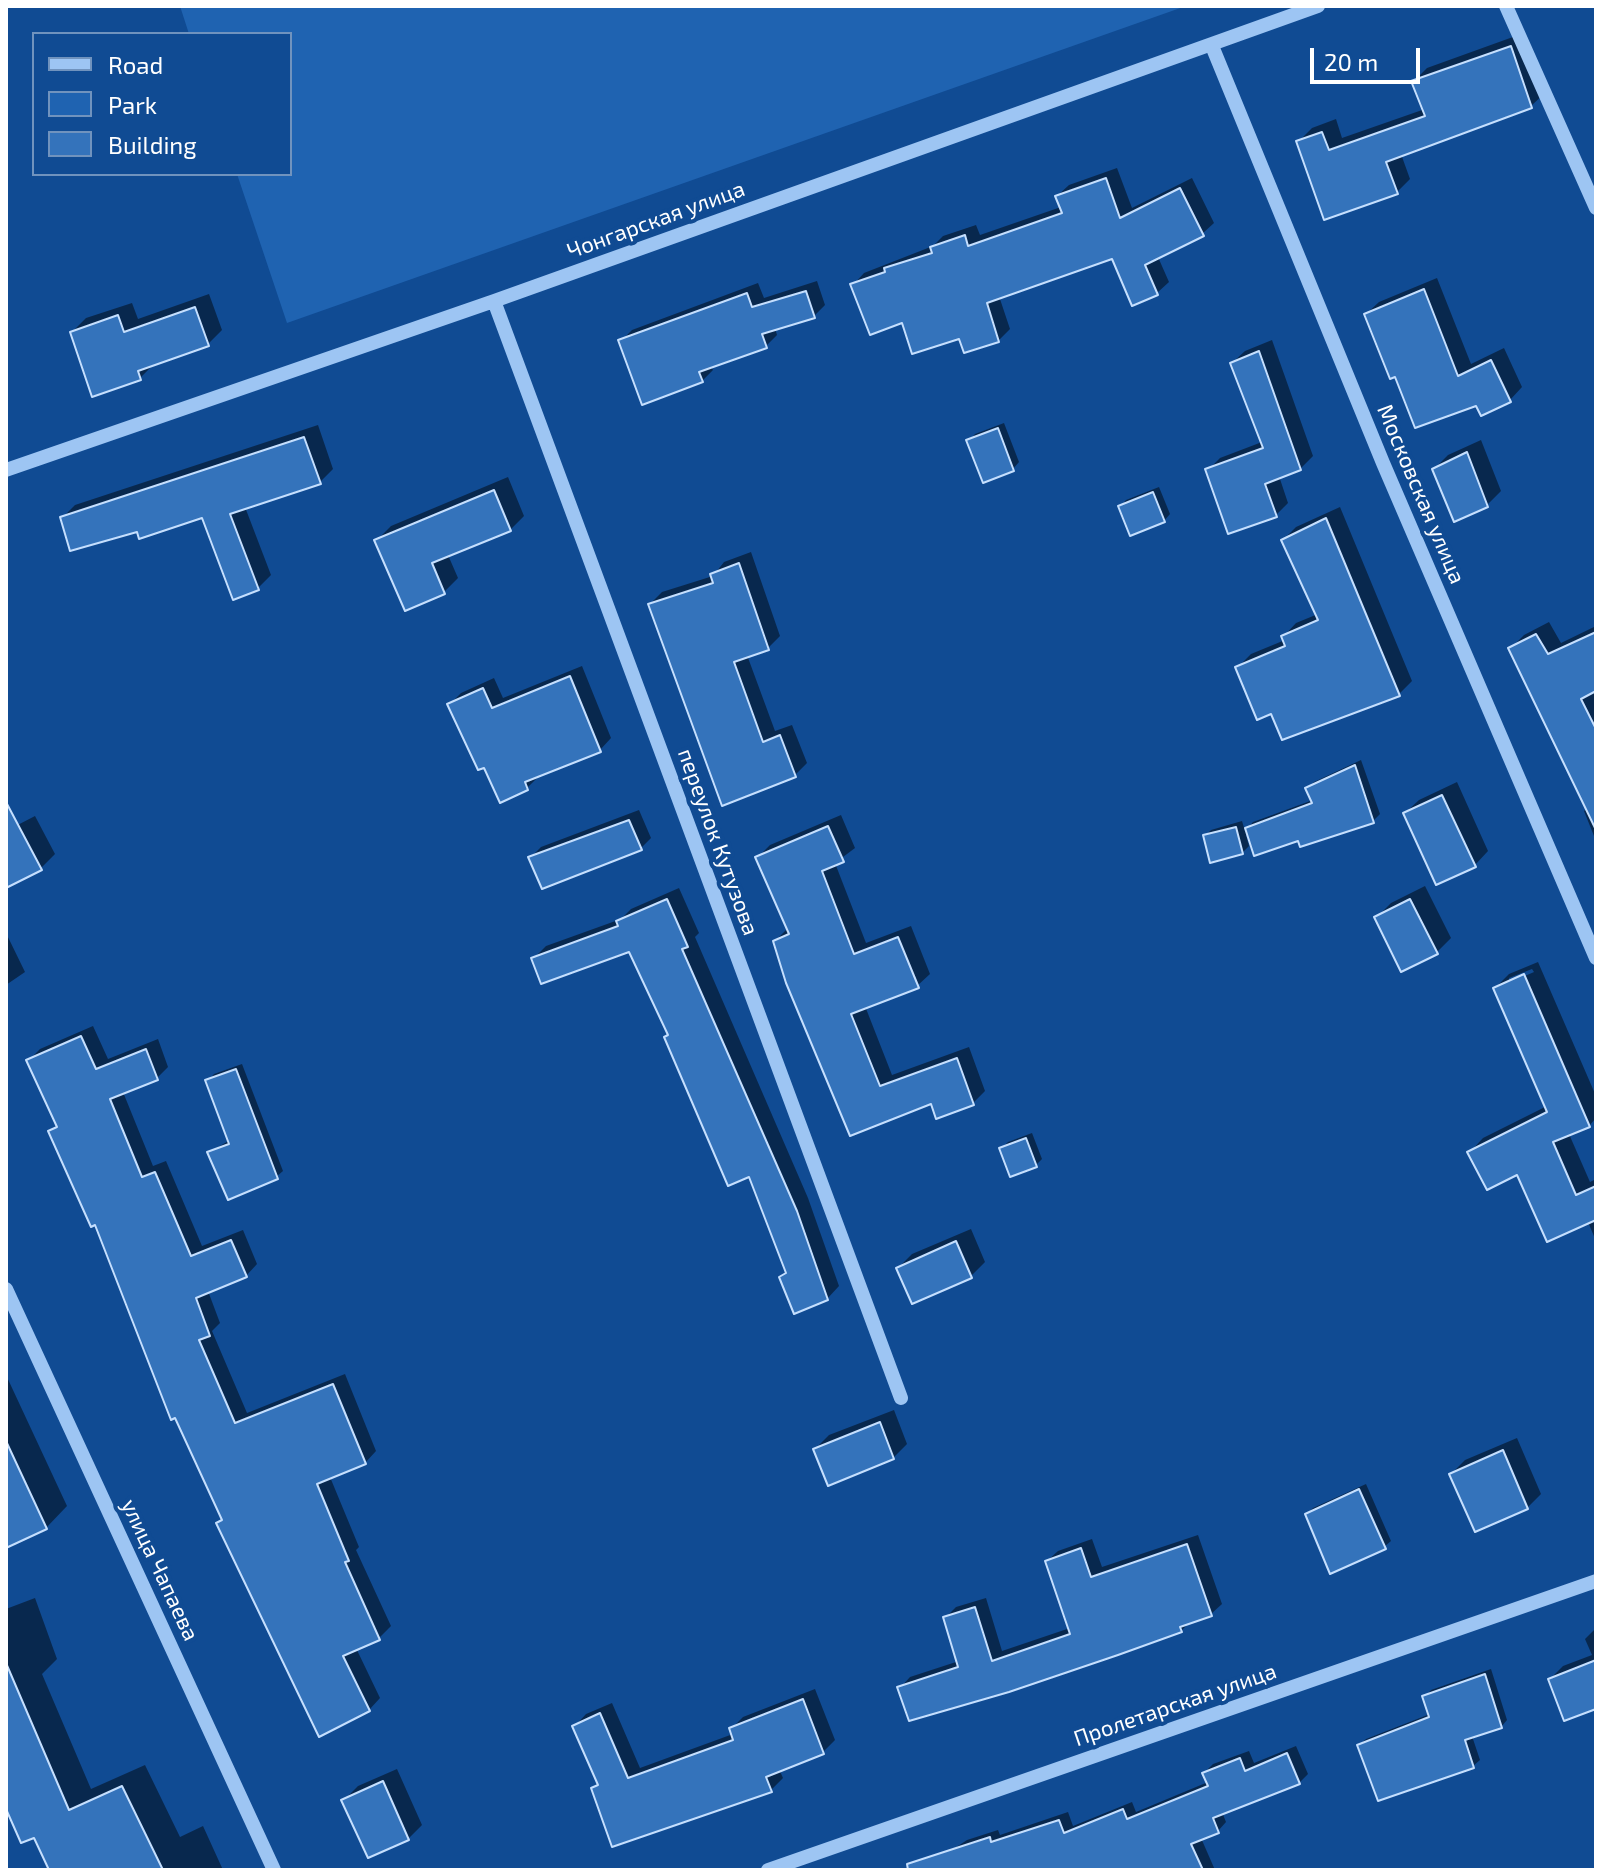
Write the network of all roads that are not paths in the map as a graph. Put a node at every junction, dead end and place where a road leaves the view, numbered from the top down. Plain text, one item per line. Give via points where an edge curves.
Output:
1 (1318, 6) edge
2 (1506, 6) edge
3 (1212, 46) junction
4 (1596, 208) edge
5 (494, 301) junction
6 (6, 470) edge
7 (1596, 958) edge
8 (6, 1289) edge
9 (901, 1398) dead end
10 (1596, 1581) edge
11 (274, 1870) edge
12 (768, 1870) edge

1 - 3 street, Чонгарская улица
2 - 4 street
3 - 5 street, Чонгарская улица
3 - 7 street, Московская улица via 1383,463
5 - 6 street, Чонгарская улица
5 - 9 street, переулок Кутузова
8 - 11 street, улица Чапаева
10 - 12 street, Пролетарская улица

